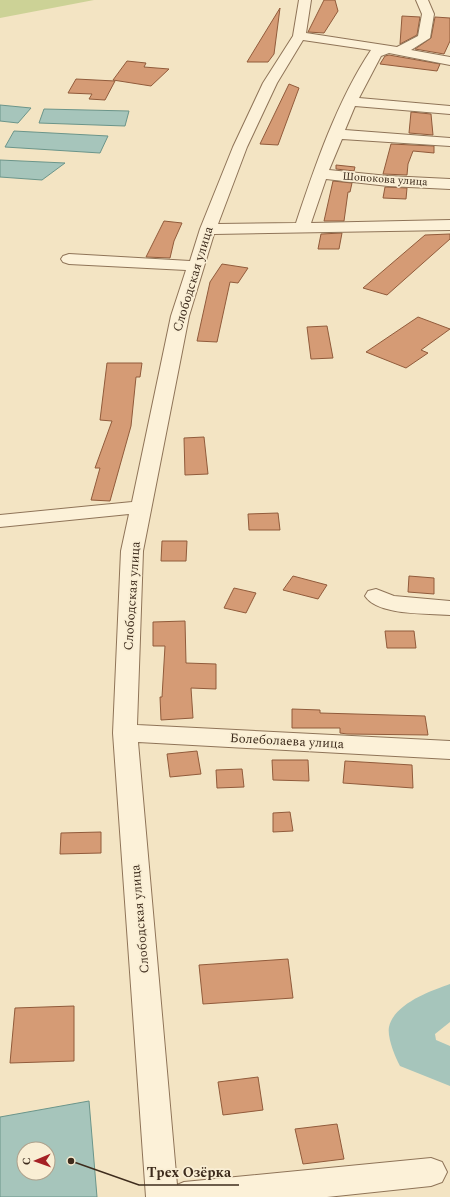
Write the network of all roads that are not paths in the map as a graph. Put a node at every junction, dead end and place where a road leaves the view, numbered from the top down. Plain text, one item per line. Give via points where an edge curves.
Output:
1 (306, 0) edge
2 (422, 0) edge
3 (299, 36) junction
4 (394, 50) junction
5 (450, 61) edge
6 (350, 101) junction
7 (450, 110) edge
8 (336, 134) junction
9 (450, 142) edge
10 (320, 174) junction
11 (450, 184) edge
12 (450, 225) edge
13 (302, 227) junction
14 (208, 229) junction
15 (69, 259) dead end
16 (196, 266) junction
17 (141, 507) junction
18 (0, 521) edge
19 (376, 596) dead end
20 (450, 608) edge
21 (125, 733) junction
22 (450, 750) edge
23 (431, 1172) dead end
24 (162, 1197) edge
25 (184, 1197) edge

1 - 3 street, Слободская улица
2 - 4 street, Шопокова улица via 426,5 429,22 424,38
3 - 4 street
3 - 14 street, Слободская улица via 270,83 240,147
4 - 5 street
4 - 6 street, Шопокова улица via 376,53
6 - 7 street
6 - 8 street, Шопокова улица
8 - 9 street
8 - 10 street, Шопокова улица
10 - 11 street, Шопокова улица
10 - 13 street, Шопокова улица
12 - 13 street
13 - 14 street
14 - 16 street, Слободская улица
15 - 16 street
16 - 17 street, Слободская улица via 180,316
17 - 18 street
17 - 21 street, Слободская улица via 132,551
19 - 20 street via 389,603
21 - 22 street, Болеболаева улица
21 - 24 street, Слободская улица
23 - 25 street

